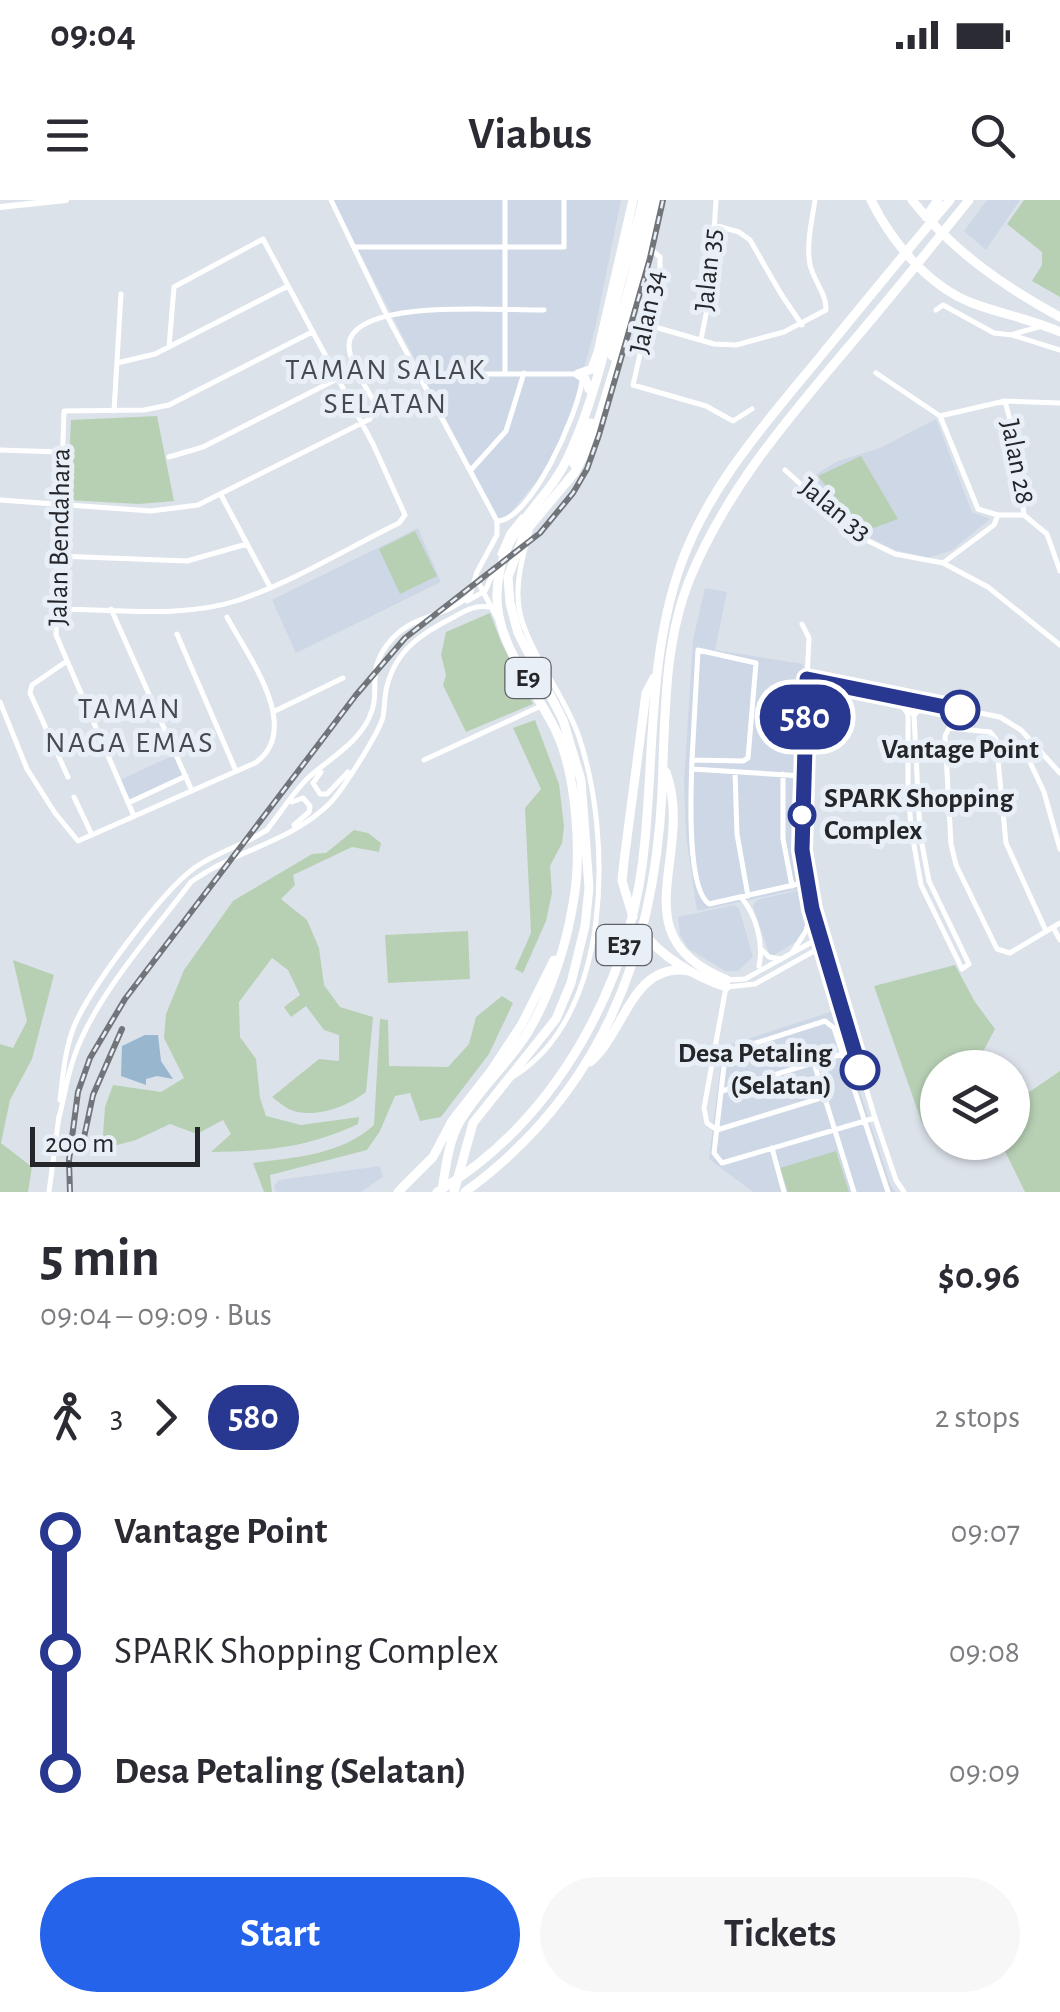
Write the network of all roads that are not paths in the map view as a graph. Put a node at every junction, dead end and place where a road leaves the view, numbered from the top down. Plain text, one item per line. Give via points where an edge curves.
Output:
1 (66, 200) edge
2 (330, 200) edge
3 (505, 200) edge
4 (564, 200) edge
5 (633, 200) edge
6 (643, 200) edge
7 (655, 200) edge
8 (716, 200) edge
9 (806, 200) edge
10 (871, 200) edge
11 (912, 200) edge
12 (950, 200) edge
13 (970, 200) edge
14 (814, 202) edge
15 (940, 205) edge
16 (0, 207) edge
17 (714, 225) junction
18 (626, 230) junction
19 (643, 246) junction
20 (354, 247) junction
21 (504, 247) junction
22 (622, 280) junction
23 (288, 286) junction
24 (121, 294) dead end
25 (544, 310) dead end
26 (936, 310) dead end
27 (504, 311) junction
28 (386, 314) junction
29 (1060, 317) edge
30 (648, 325) junction
31 (802, 325) junction
32 (1044, 325) junction
33 (312, 332) junction
34 (1060, 332) edge
35 (1012, 335) junction
36 (701, 339) junction
37 (169, 346) junction
38 (1060, 350) edge
39 (117, 363) junction
40 (594, 364) junction
41 (506, 373) junction
42 (524, 373) junction
43 (876, 373) dead end
44 (418, 374) junction
45 (580, 375) junction
46 (337, 379) junction
47 (589, 389) junction
48 (1005, 401) junction
49 (1060, 404) edge
50 (586, 405) junction
51 (752, 408) dead end
52 (114, 412) junction
53 (940, 416) junction
54 (361, 424) junction
55 (0, 450) edge
56 (60, 452) junction
57 (169, 456) dead end
58 (785, 470) dead end
59 (470, 471) junction
60 (221, 495) junction
61 (0, 500) edge
62 (58, 503) junction
63 (526, 513) junction
64 (998, 515) junction
65 (1024, 515) junction
66 (496, 522) junction
67 (516, 523) junction
68 (532, 523) junction
69 (247, 544) junction
70 (57, 556) junction
71 (943, 563) junction
72 (1060, 572) edge
73 (476, 578) junction
74 (270, 586) junction
75 (484, 592) junction
76 (460, 605) junction
77 (486, 607) junction
78 (55, 609) junction
79 (111, 609) junction
80 (227, 617) dead end
81 (802, 624) dead end
82 (500, 625) junction
83 (176, 634) dead end
84 (1060, 644) edge
85 (67, 662) junction
86 (656, 676) junction
87 (343, 678) dead end
88 (807, 679) junction
89 (897, 699) junction
90 (0, 702) edge
91 (912, 702) junction
92 (928, 704) junction
93 (543, 705) junction
94 (276, 711) junction
95 (911, 713) junction
96 (1038, 747) junction
97 (333, 758) junction
98 (424, 760) dead end
99 (692, 760) junction
100 (357, 762) junction
101 (662, 765) junction
102 (692, 769) junction
103 (236, 771) junction
104 (736, 772) junction
105 (784, 774) junction
106 (1060, 774) edge
107 (186, 776) junction
108 (803, 776) junction
109 (68, 777) dead end
110 (192, 790) junction
111 (74, 796) dead end
112 (128, 803) junction
113 (134, 816) junction
114 (266, 831) junction
115 (92, 835) junction
116 (278, 838) junction
117 (1060, 849) edge
118 (807, 882) junction
119 (792, 886) junction
120 (748, 896) junction
121 (812, 909) junction
122 (752, 912) junction
123 (1056, 925) edge
124 (1046, 931) junction
125 (821, 937) junction
126 (1060, 940) edge
127 (823, 946) junction
128 (562, 948) junction
129 (762, 950) junction
130 (792, 954) junction
131 (782, 959) junction
132 (759, 966) dead end
133 (691, 971) junction
134 (554, 972) junction
135 (570, 983) junction
136 (726, 984) junction
137 (535, 1020) junction
138 (554, 1024) junction
139 (854, 1050) junction
140 (843, 1054) junction
141 (814, 1063) junction
142 (584, 1066) junction
143 (504, 1084) junction
144 (722, 1091) junction
145 (824, 1096) junction
146 (59, 1118) junction
147 (875, 1118) junction
148 (866, 1121) junction
149 (717, 1130) junction
150 (834, 1130) junction
151 (772, 1148) junction
152 (49, 1192) edge
153 (398, 1192) edge
154 (439, 1192) edge
155 (454, 1192) edge
156 (465, 1192) edge
157 (784, 1192) edge
158 (854, 1192) edge
159 (888, 1192) edge
160 (904, 1192) edge

1 - 16 main road
2 - 20 street
3 - 21 street
4 - 21 street via 564,247
5 - 18 highway
6 - 22 highway, E9
7 - 19 highway, E9
8 - 17 street, Jalan 35
9 - 14 street
10 - 32 highway via 894,240 950,292
11 - 29 highway via 978,267
12 - 15 highway
13 - 101 highway, E37 via 770,442 715,524 690,578 674,637
14 - 31 street via 809,254 828,308
15 - 86 highway, E37 via 722,484 681,564
17 - 31 street via 750,240
17 - 36 street, Jalan 35
18 - 22 highway
18 - 40 highway
19 - 30 street, Jalan 34 via 660,257
19 - 68 highway, E9 via 585,456
20 - 21 street
20 - 28 street
21 - 27 street
22 - 50 highway, E9
23 - 33 street
23 - 37 street
23 - 37 street via 262,239 173,290
24 - 39 street
25 - 27 street
26 - 35 street via 942,305 994,333
27 - 28 street
27 - 41 street
28 - 44 street
28 - 54 street via 350,340 375,403
30 - 36 street
30 - 51 street, Jalan 34 via 633,384 732,421
31 - 36 street via 736,345
32 - 34 highway
32 - 35 street
33 - 46 street
33 - 52 street via 178,402
35 - 38 street
37 - 39 street
39 - 52 street
40 - 45 highway
40 - 47 highway
41 - 42 street
41 - 44 street
42 - 45 street
42 - 59 street via 506,431
43 - 53 street
44 - 59 street
45 - 47 highway
45 - 66 street via 574,414 551,466 509,518
46 - 54 street
46 - 57 street via 203,447
47 - 50 highway
48 - 49 street
48 - 53 street
48 - 65 street, Jalan 28
50 - 63 highway, E9 via 568,458
52 - 56 street, Jalan Bendahara via 64,411
53 - 64 street via 975,506
54 - 60 street
54 - 74 street via 405,515
55 - 56 street
56 - 62 street, Jalan Bendahara
58 - 71 street, Jalan 33 via 858,536 902,556
59 - 66 street
60 - 62 street via 152,512
60 - 69 street
61 - 62 street
62 - 70 street, Jalan Bendahara
63 - 67 street
63 - 82 highway, E9 via 498,573
64 - 65 street
64 - 71 street via 994,526
65 - 72 street, Jalan 28 via 1047,534
66 - 67 street
66 - 73 street via 498,535
67 - 75 street
68 - 135 highway, E9 via 508,578 510,603 563,720 581,780 589,888
68 - 143 street via 518,593 520,617 579,736 594,812 598,919 562,1025 533,1065
69 - 70 street via 188,562
69 - 74 street
70 - 78 street, Jalan Bendahara
71 - 84 street, Jalan 33 via 988,588
73 - 75 street
73 - 76 street
74 - 79 street via 239,600 182,610
75 - 76 street
75 - 77 street
76 - 97 street via 408,624 390,641 373,672 370,718
77 - 82 street
77 - 100 street via 474,606 426,632 403,652 388,682 383,716
78 - 79 street
78 - 85 street, Jalan Bendahara
79 - 107 street
80 - 94 street
81 - 88 street via 809,638
82 - 93 highway, E9
83 - 103 street
85 - 109 street via 32,684 30,694
85 - 112 street, Jalan Bendahara
86 - 133 highway via 646,692 624,860 626,902 657,948
86 - 154 highway, E37 via 641,876 613,978 553,1085 523,1121
87 - 94 street
88 - 89 street
88 - 108 street
89 - 91 street
89 - 95 street
90 - 115 street via 27,770 55,814 78,841
91 - 92 street
91 - 95 street
92 - 95 street
92 - 96 street via 1011,721
93 - 98 street
93 - 128 highway, E9 via 567,759 575,828 574,898
94 - 103 street via 268,751
95 - 95 street via 910,817 921,885 962,969 970,964 929,881
96 - 106 street
96 - 117 street via 1029,760
97 - 100 street via 314,783 320,794
97 - 114 street
99 - 99 street via 698,650 756,664 747,760
99 - 102 street
100 - 116 street via 333,800
101 - 136 highway via 672,794 668,929 683,954
101 - 142 highway, E37 via 659,846 646,922 616,1006
102 - 104 street
102 - 120 street via 692,840 702,900
103 - 110 street
104 - 105 street
104 - 120 street
105 - 108 street
105 - 119 street
107 - 110 street
107 - 112 street
108 - 118 street
110 - 113 street
111 - 115 street
112 - 113 street, Jalan Bendahara
113 - 115 street
114 - 116 street via 295,800 307,800 309,812
114 - 146 street via 194,868 103,977 68,1043
116 - 146 street via 192,882 86,1029
118 - 119 street
118 - 121 street
119 - 120 street
120 - 122 street
120 - 122 street
121 - 125 street
121 - 130 street
122 - 129 street
123 - 124 street
123 - 126 street
124 - 124 street via 1006,843 996,739 990,732 947,730 950,844 997,949 1010,953
125 - 127 street
125 - 130 street
127 - 136 street via 746,987
127 - 139 street
128 - 134 highway, E9
128 - 153 highway via 491,1071 432,1157
129 - 131 street
129 - 132 street
130 - 131 street
131 - 136 street
133 - 136 highway
133 - 142 highway via 670,970 648,980
134 - 135 highway via 555,992
134 - 137 highway, E9
135 - 138 highway, E9
136 - 149 street via 704,1108 707,1123
137 - 138 highway via 549,1006
137 - 154 highway, E9 via 459,1123
138 - 143 highway, E9
139 - 140 street
139 - 147 street
140 - 141 street
140 - 144 street via 825,1021 730,1051
140 - 148 street
141 - 144 street
141 - 145 street
142 - 156 highway, E37 via 532,1132
143 - 155 highway, E9 via 473,1123
144 - 149 street
145 - 149 street
145 - 150 street
146 - 152 street
147 - 148 street
147 - 160 street
148 - 150 street
148 - 159 street
149 - 151 street via 714,1153 722,1163
150 - 151 street
150 - 158 street
151 - 157 street

